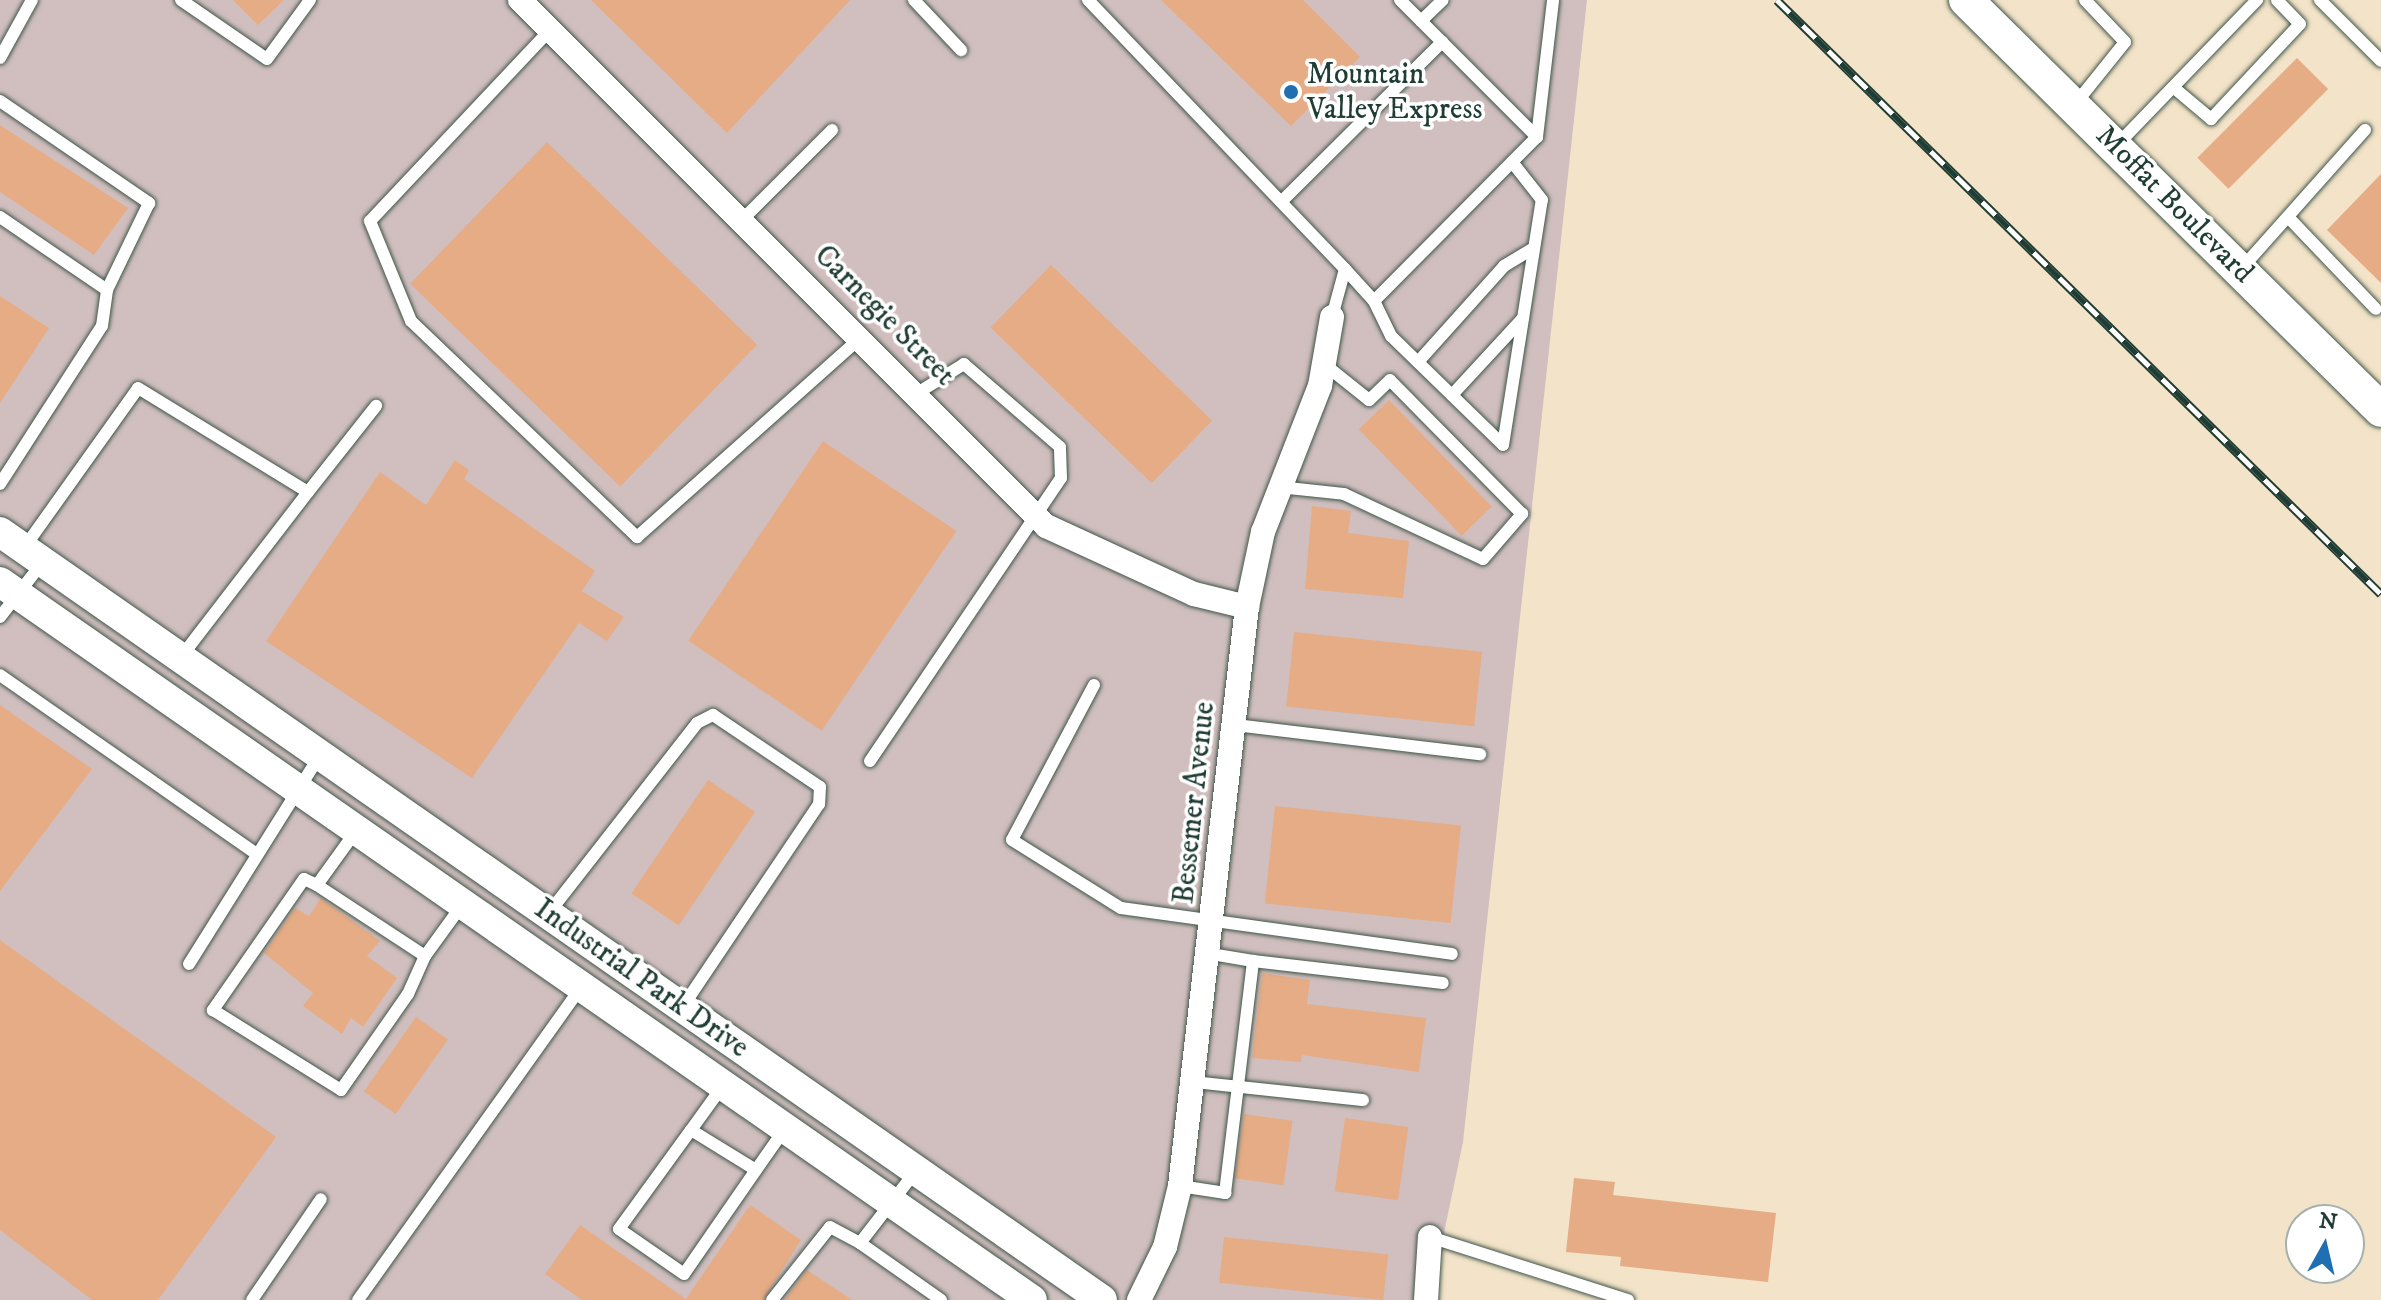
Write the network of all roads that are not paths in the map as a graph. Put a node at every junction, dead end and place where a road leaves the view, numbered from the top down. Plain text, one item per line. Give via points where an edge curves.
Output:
1 (32, 0) edge
2 (181, 0) edge
3 (310, 0) edge
4 (520, 0) edge
5 (914, 0) edge
6 (1088, 0) edge
7 (1400, 0) edge
8 (1443, 0) edge
9 (1553, 0) edge
10 (1966, 0) edge
11 (2085, 0) edge
12 (2257, 0) edge
13 (2277, 0) edge
14 (2320, 0) edge
15 (1421, 21) junction
16 (550, 30) junction
17 (1442, 42) junction
18 (961, 50) dead end
19 (0, 58) edge
20 (2381, 61) edge
21 (2173, 87) junction
22 (0, 101) edge
23 (2074, 106) junction
24 (832, 130) dead end
25 (2365, 130) dead end
26 (1537, 137) junction
27 (2115, 147) junction
28 (1512, 162) junction
29 (1282, 201) junction
30 (0, 217) edge
31 (2288, 217) junction
32 (743, 219) junction
33 (1534, 248) junction
34 (1345, 269) junction
35 (2240, 271) junction
36 (107, 290) junction
37 (1374, 301) junction
38 (2376, 309) dead end
39 (1332, 317) joint
40 (1523, 318) junction
41 (860, 338) junction
42 (1418, 362) junction
43 (1324, 364) junction
44 (916, 394) junction
45 (1452, 395) junction
46 (376, 406) dead end
47 (2381, 410) edge
48 (0, 484) edge
49 (1279, 487) junction
50 (308, 492) junction
51 (1038, 519) junction
52 (23, 547) edge
53 (5, 593) edge
54 (1247, 607) junction
55 (181, 657) junction
56 (0, 675) edge
57 (1094, 685) dead end
58 (154, 690) junction
59 (1235, 725) junction
60 (1480, 754) dead end
61 (320, 755) junction
62 (870, 761) dead end
63 (296, 789) junction
64 (356, 831) junction
65 (257, 854) junction
66 (317, 885) junction
67 (462, 905) junction
68 (548, 914) junction
69 (1215, 922) junction
70 (1211, 954) junction
71 (1452, 954) dead end
72 (425, 956) junction
73 (1253, 961) junction
74 (189, 964) dead end
75 (1443, 983) dead end
76 (580, 989) junction
77 (682, 1008) junction
78 (1194, 1082) junction
79 (722, 1087) junction
80 (1238, 1087) junction
81 (1363, 1100) dead end
82 (691, 1130) junction
83 (784, 1130) junction
84 (756, 1170) junction
85 (917, 1170) junction
86 (1180, 1186) junction
87 (321, 1199) dead end
88 (889, 1202) junction
89 (1430, 1237) joint
90 (860, 1243) junction
91 (1024, 1298) edge
92 (1629, 1299) edge
93 (252, 1300) edge
94 (358, 1300) edge
95 (772, 1300) edge
96 (941, 1300) edge
97 (1102, 1300) edge
98 (1139, 1300) edge
99 (1426, 1300) edge

1 - 19 lane
2 - 3 lane via 267,59
4 - 16 street, Carnegie Street
5 - 18 lane
6 - 29 lane
7 - 15 lane
8 - 15 lane
9 - 26 lane
10 - 23 main road, Moffat Boulevard
11 - 23 lane via 2125,42
12 - 21 lane
13 - 21 lane via 2300,24 2211,119
14 - 20 lane
15 - 17 lane
16 - 32 street, Carnegie Street
16 - 41 lane via 370,221 411,321 637,537
17 - 26 lane
17 - 29 lane
21 - 27 lane
22 - 36 lane via 149,203
23 - 27 main road, Moffat Boulevard
24 - 32 lane
25 - 31 lane
26 - 28 lane
27 - 35 main road, Moffat Boulevard
28 - 33 lane via 1542,200
28 - 37 lane
29 - 34 lane
30 - 36 lane
31 - 35 lane
31 - 38 lane
32 - 41 street, Carnegie Street
33 - 40 lane
33 - 42 lane via 1504,266
34 - 37 lane
34 - 39 lane
35 - 47 main road, Moffat Boulevard
36 - 48 lane via 102,326
37 - 42 lane via 1391,336
39 - 43 street, Bessemer Avenue
40 - 45 lane
40 - 45 lane via 1503,445
41 - 44 street, Carnegie Street
42 - 45 lane
43 - 49 street, Bessemer Avenue
43 - 49 lane via 1369,400 1390,380 1522,514 1483,559 1344,494
44 - 51 street, Carnegie Street
44 - 51 lane via 964,364 1060,447 1061,478
46 - 50 lane
49 - 54 street, Bessemer Avenue
50 - 52 lane via 138,388
50 - 55 lane
51 - 54 street, Carnegie Street via 1109,560
51 - 62 lane
52 - 53 street, Industrial Park Drive
52 - 55 street, Industrial Park Drive
53 - 58 street, Industrial Park Drive
54 - 59 street, Bessemer Avenue
55 - 58 street
55 - 61 street, Industrial Park Drive
56 - 65 lane
57 - 69 lane via 1012,840 1121,908
58 - 63 street, Industrial Park Drive
59 - 60 lane
59 - 69 street, Bessemer Avenue
61 - 63 lane
61 - 68 street, Industrial Park Drive
63 - 64 street, Industrial Park Drive
63 - 65 lane
64 - 66 lane
64 - 67 street, Industrial Park Drive
65 - 74 lane
66 - 72 lane
66 - 72 lane via 304,879 213,1010 341,1090 408,994
67 - 72 lane
67 - 76 street, Industrial Park Drive
68 - 77 street, Industrial Park Drive
68 - 77 lane via 697,723 713,715 820,787 819,804
69 - 70 street, Bessemer Avenue
69 - 71 lane
70 - 73 lane
70 - 78 street, Bessemer Avenue
73 - 75 lane
73 - 80 lane
76 - 79 street, Industrial Park Drive
76 - 94 lane
77 - 85 street, Industrial Park Drive
78 - 80 lane
78 - 86 street, Bessemer Avenue
79 - 82 lane
79 - 83 street, Industrial Park Drive
80 - 81 lane
80 - 86 lane via 1225,1193
82 - 84 lane
82 - 84 lane via 619,1229 684,1274
83 - 84 lane
83 - 88 street, Industrial Park Drive
85 - 88 lane
85 - 97 street, Industrial Park Drive
86 - 98 street, Bessemer Avenue via 1165,1247
87 - 93 lane
88 - 90 lane
88 - 91 street, Industrial Park Drive
89 - 92 lane
89 - 99 street
90 - 95 lane via 830,1227
90 - 96 lane

